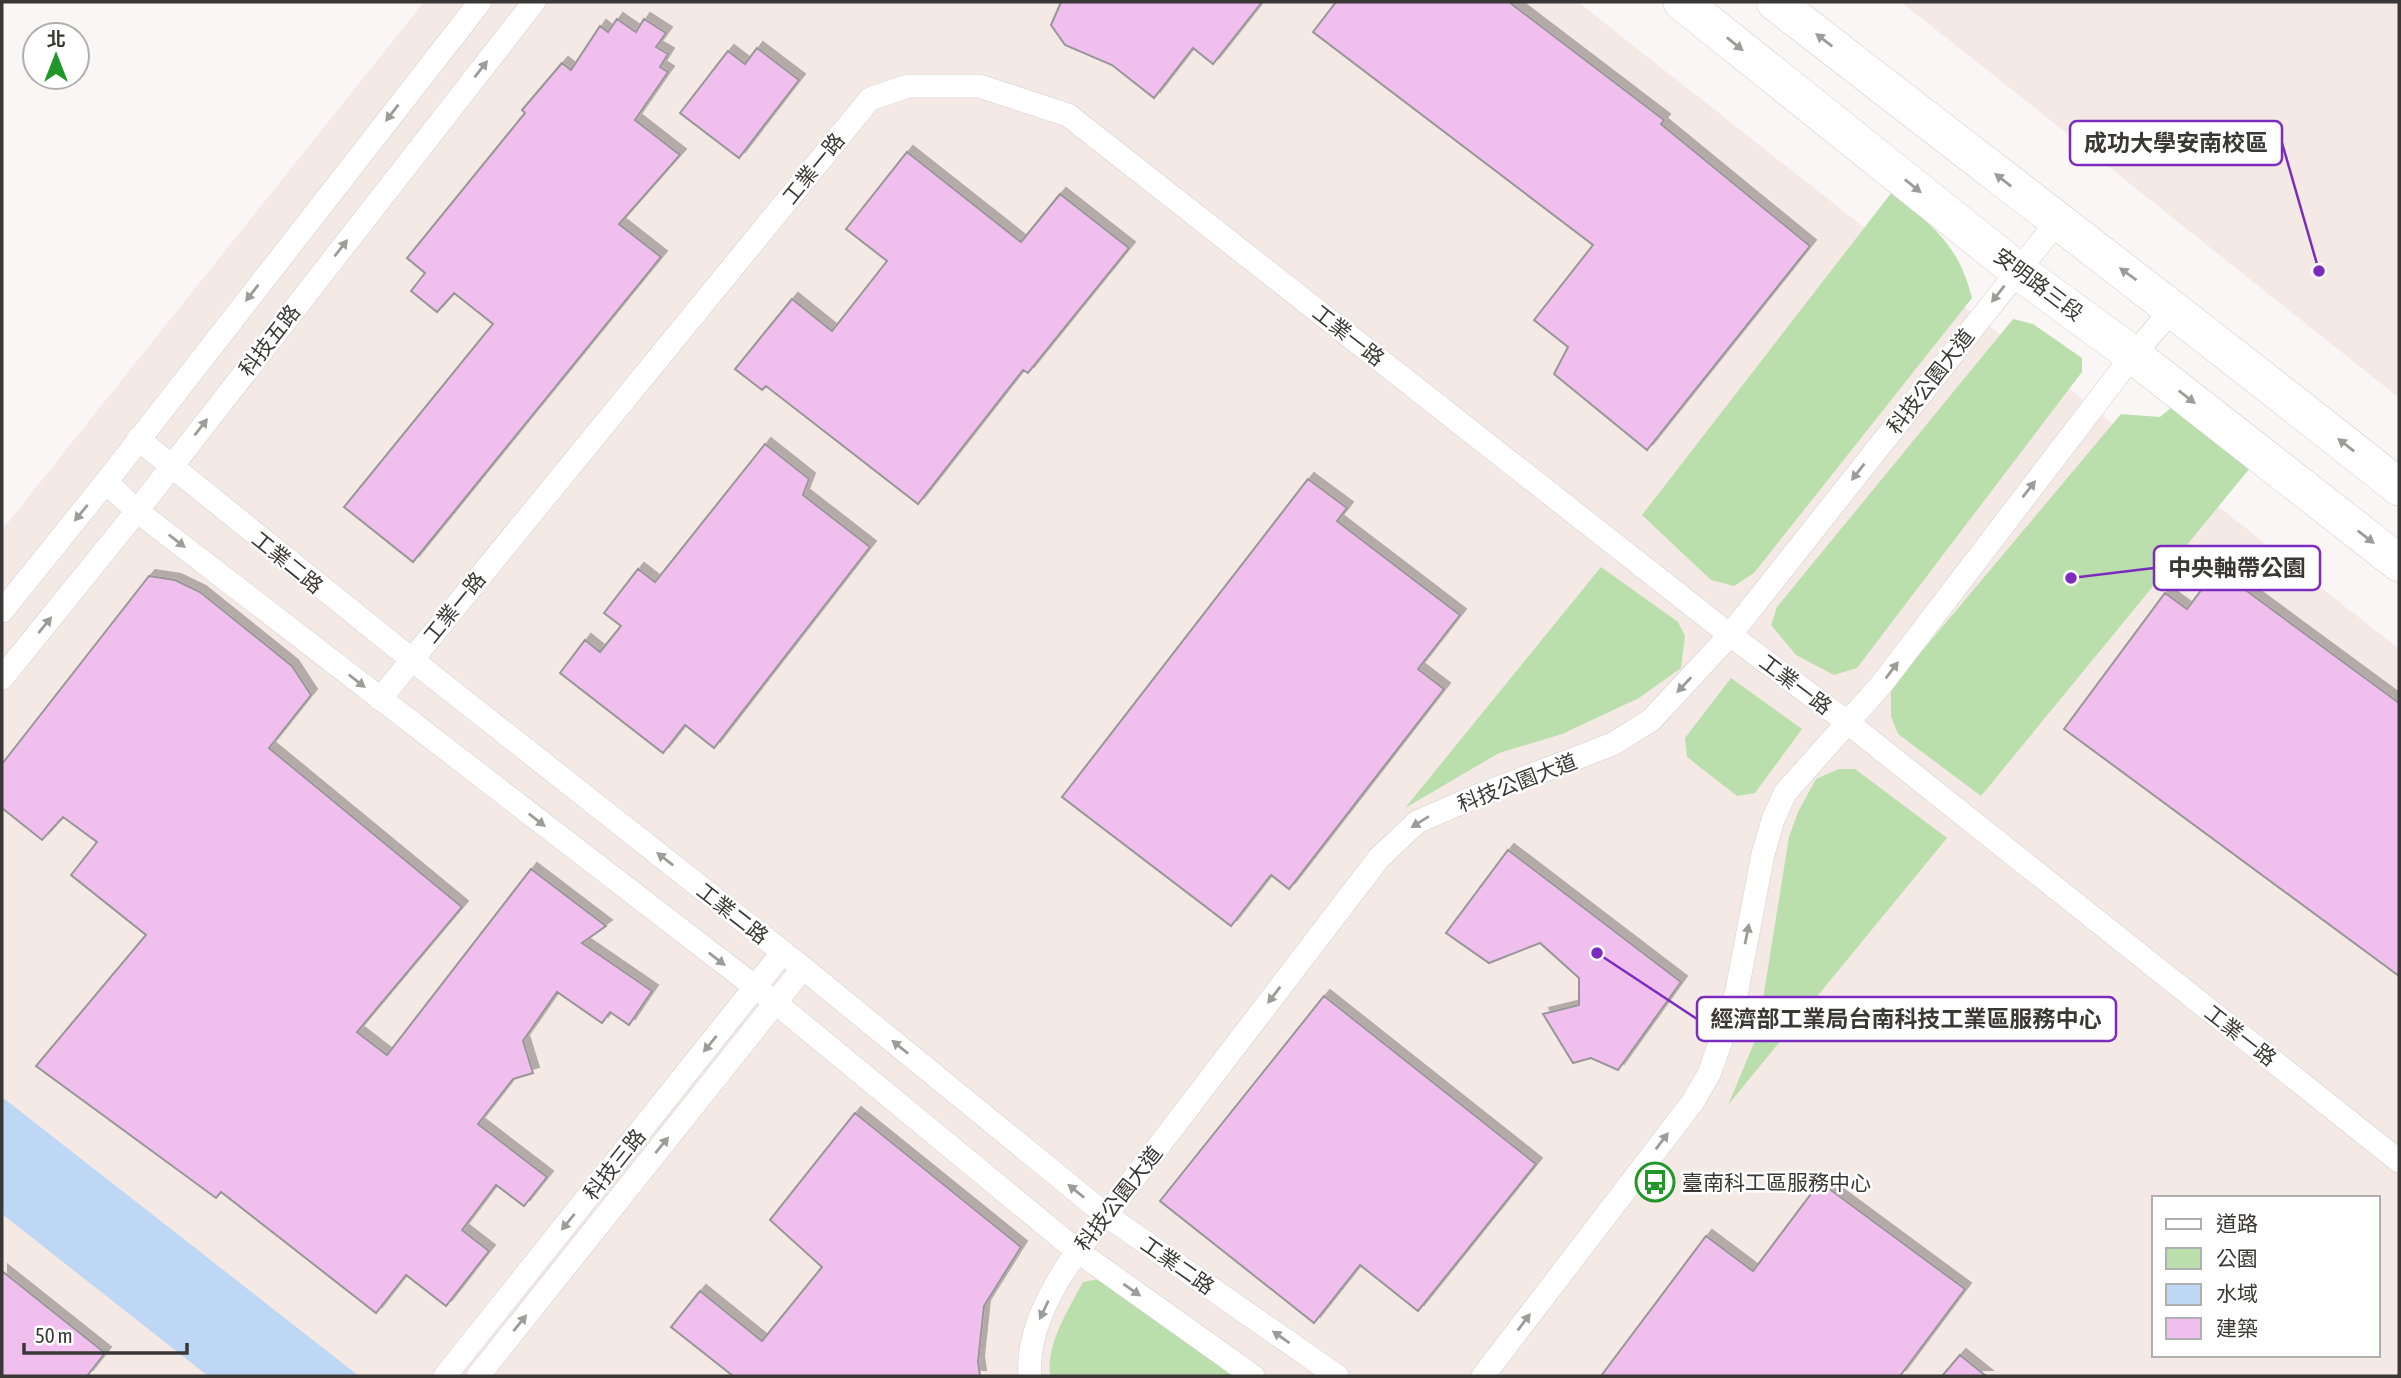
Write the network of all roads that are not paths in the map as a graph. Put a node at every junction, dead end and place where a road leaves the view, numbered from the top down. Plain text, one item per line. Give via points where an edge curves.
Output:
1 (480, 2) edge
2 (534, 2) edge
3 (1682, 2) edge
4 (1775, 2) edge
5 (2057, 222) junction
6 (2017, 270) junction
7 (2174, 308) junction
8 (2133, 355) junction
9 (138, 439) junction
10 (170, 467) junction
11 (106, 482) junction
12 (2399, 487) edge
13 (137, 510) junction
14 (2399, 563) edge
15 (2, 611) edge
16 (1730, 635) junction
17 (411, 659) junction
18 (2, 678) edge
19 (380, 699) junction
20 (1847, 722) junction
21 (783, 952) junction
22 (803, 968) junction
23 (754, 988) junction
24 (776, 1003) junction
25 (2399, 1161) edge
26 (1106, 1215) junction
27 (1076, 1250) junction
28 (444, 1376) edge
29 (478, 1376) edge
30 (1030, 1376) edge
31 (1253, 1376) edge
32 (1337, 1376) edge
33 (1483, 1376) edge

1 -> 9 street, 科技五路
10 -> 2 street, 科技五路
3 -> 6 main road, 安明路三段
5 -> 4 main road
5 - 6 street, 科技公園大道
7 -> 5 main road
6 - 8 main road, 安明路三段
6 -> 16 street, 科技公園大道
7 - 8 street
12 -> 7 main road
8 -> 14 main road, 安明路三段
20 -> 8 street via 1881,685
9 - 10 street, 工業二路
9 - 11 street, 科技五路
10 - 13 street, 科技五路
10 - 17 street, 工業二路
11 - 13 street
11 -> 15 street, 科技五路
18 -> 13 street, 科技五路
13 -> 19 street
16 - 17 street, 工業一路 via 1068,115 979,86 908,86 870,99
16 - 20 street, 工業一路
16 -> 26 street, 科技公園大道 via 1651,720 1613,744 1418,822 1379,858
17 - 19 street, 工業一路
21 -> 17 street, 工業二路
19 -> 23 street
20 - 25 street, 工業一路
33 -> 20 street via 1709,1074 1737,990 1773,820 1785,793
21 - 22 street, 工業二路
21 - 23 street, 科技三路
22 - 24 street, 科技三路
26 -> 22 street, 工業二路
23 - 24 street
23 -> 28 street, 科技三路
24 - 27 street
29 -> 24 street, 科技三路
26 - 27 street, 科技公園大道
32 -> 26 street, 工業二路
27 -> 30 street, 科技公園大道 via 1035,1330
27 -> 31 street

